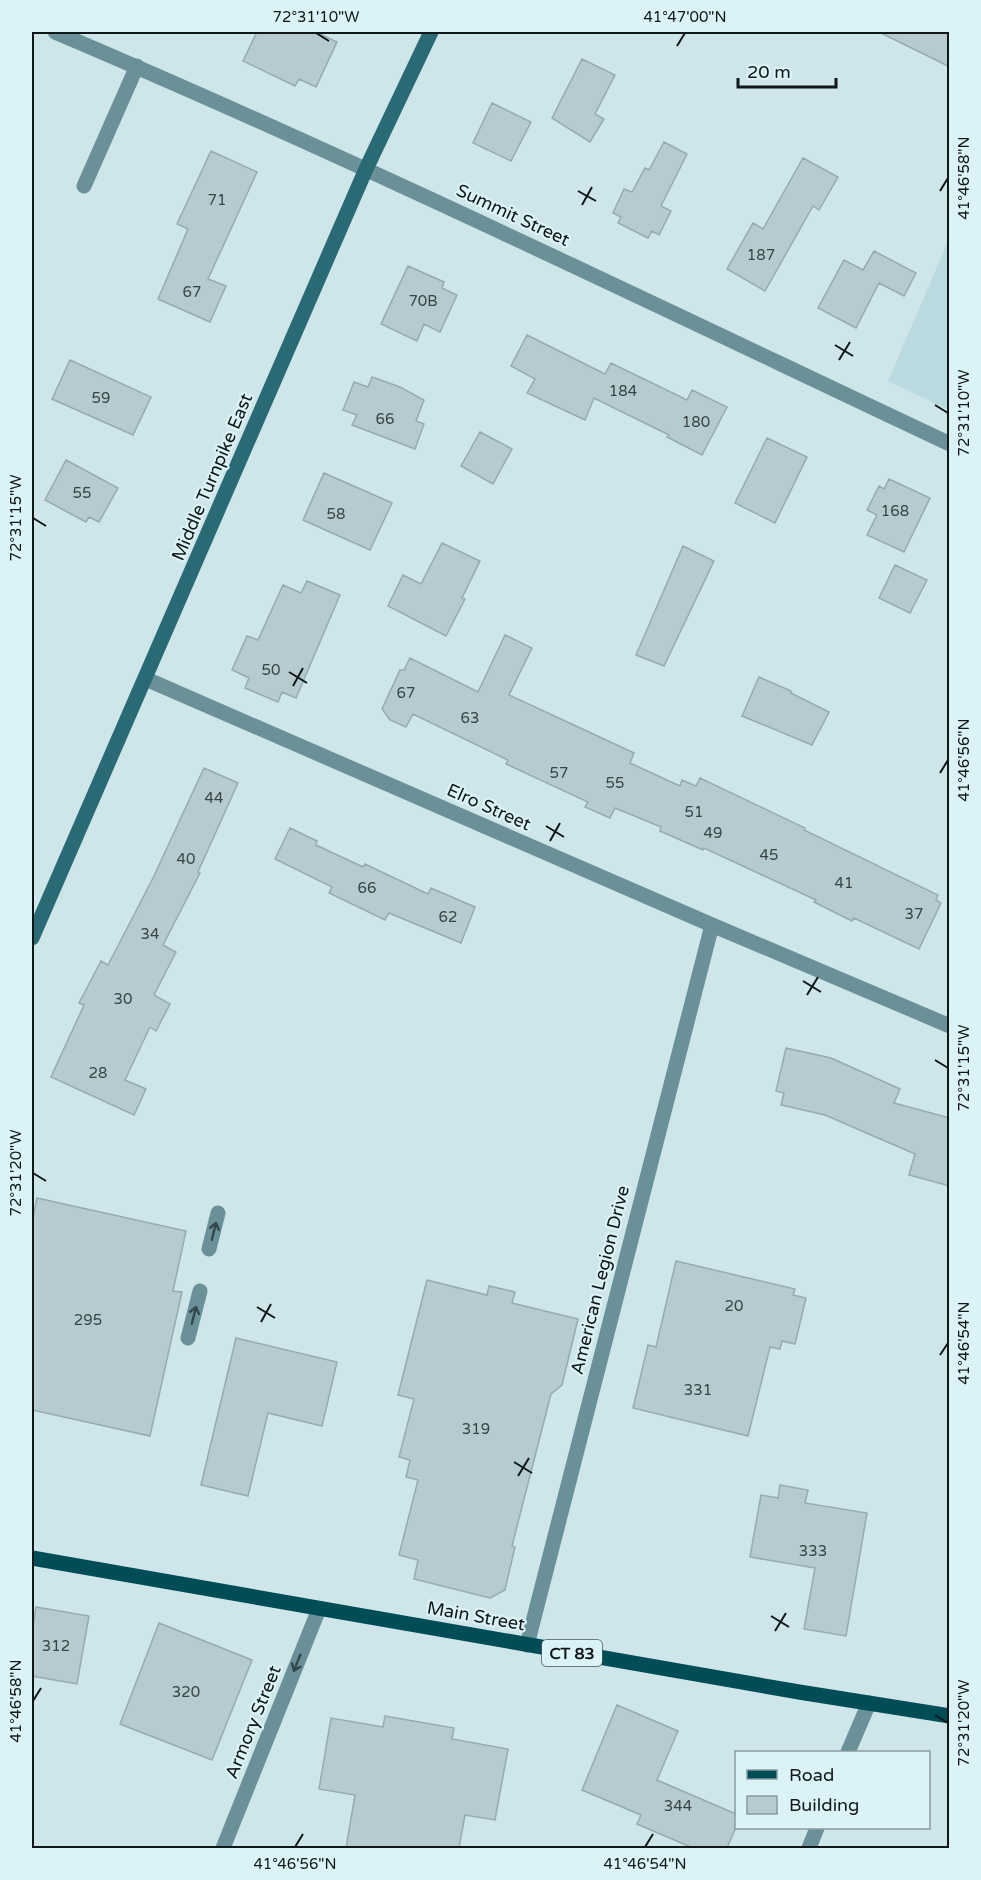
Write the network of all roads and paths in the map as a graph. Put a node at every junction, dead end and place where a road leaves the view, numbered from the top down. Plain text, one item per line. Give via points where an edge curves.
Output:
1 (55, 32) edge
2 (431, 32) edge
3 (137, 66) junction
4 (366, 169) junction
5 (84, 186) dead end
6 (950, 444) edge
7 (146, 679) junction
8 (712, 925) junction
9 (32, 938) edge
10 (950, 1026) edge
11 (218, 1213) dead end
12 (209, 1249) dead end
13 (200, 1291) dead end
14 (188, 1338) dead end
15 (32, 1558) edge
16 (319, 1609) junction
17 (527, 1645) junction
18 (869, 1703) junction
19 (950, 1716) edge
20 (848, 1751) edge
21 (816, 1829) edge
22 (223, 1848) edge
23 (808, 1848) edge

1 - 3 street, Summit Street
2 - 4 main road, Middle Turnpike East
3 - 4 street, Summit Street
3 - 5 street
4 - 6 street, Summit Street
4 - 7 main road, Middle Turnpike East
7 - 8 street, Elro Street
7 - 9 main road, Middle Turnpike East
8 - 10 street, Elro Street
8 - 17 street, American Legion Drive
12 -> 11 street
14 -> 13 street
15 - 16 main road, Main Street / CT 83
16 - 17 main road, Main Street / CT 83
16 -> 22 street, Armory Street
17 - 18 main road, Main Street / CT 83
18 - 19 main road, Main Street / CT 83
18 - 20 street
21 - 23 street

